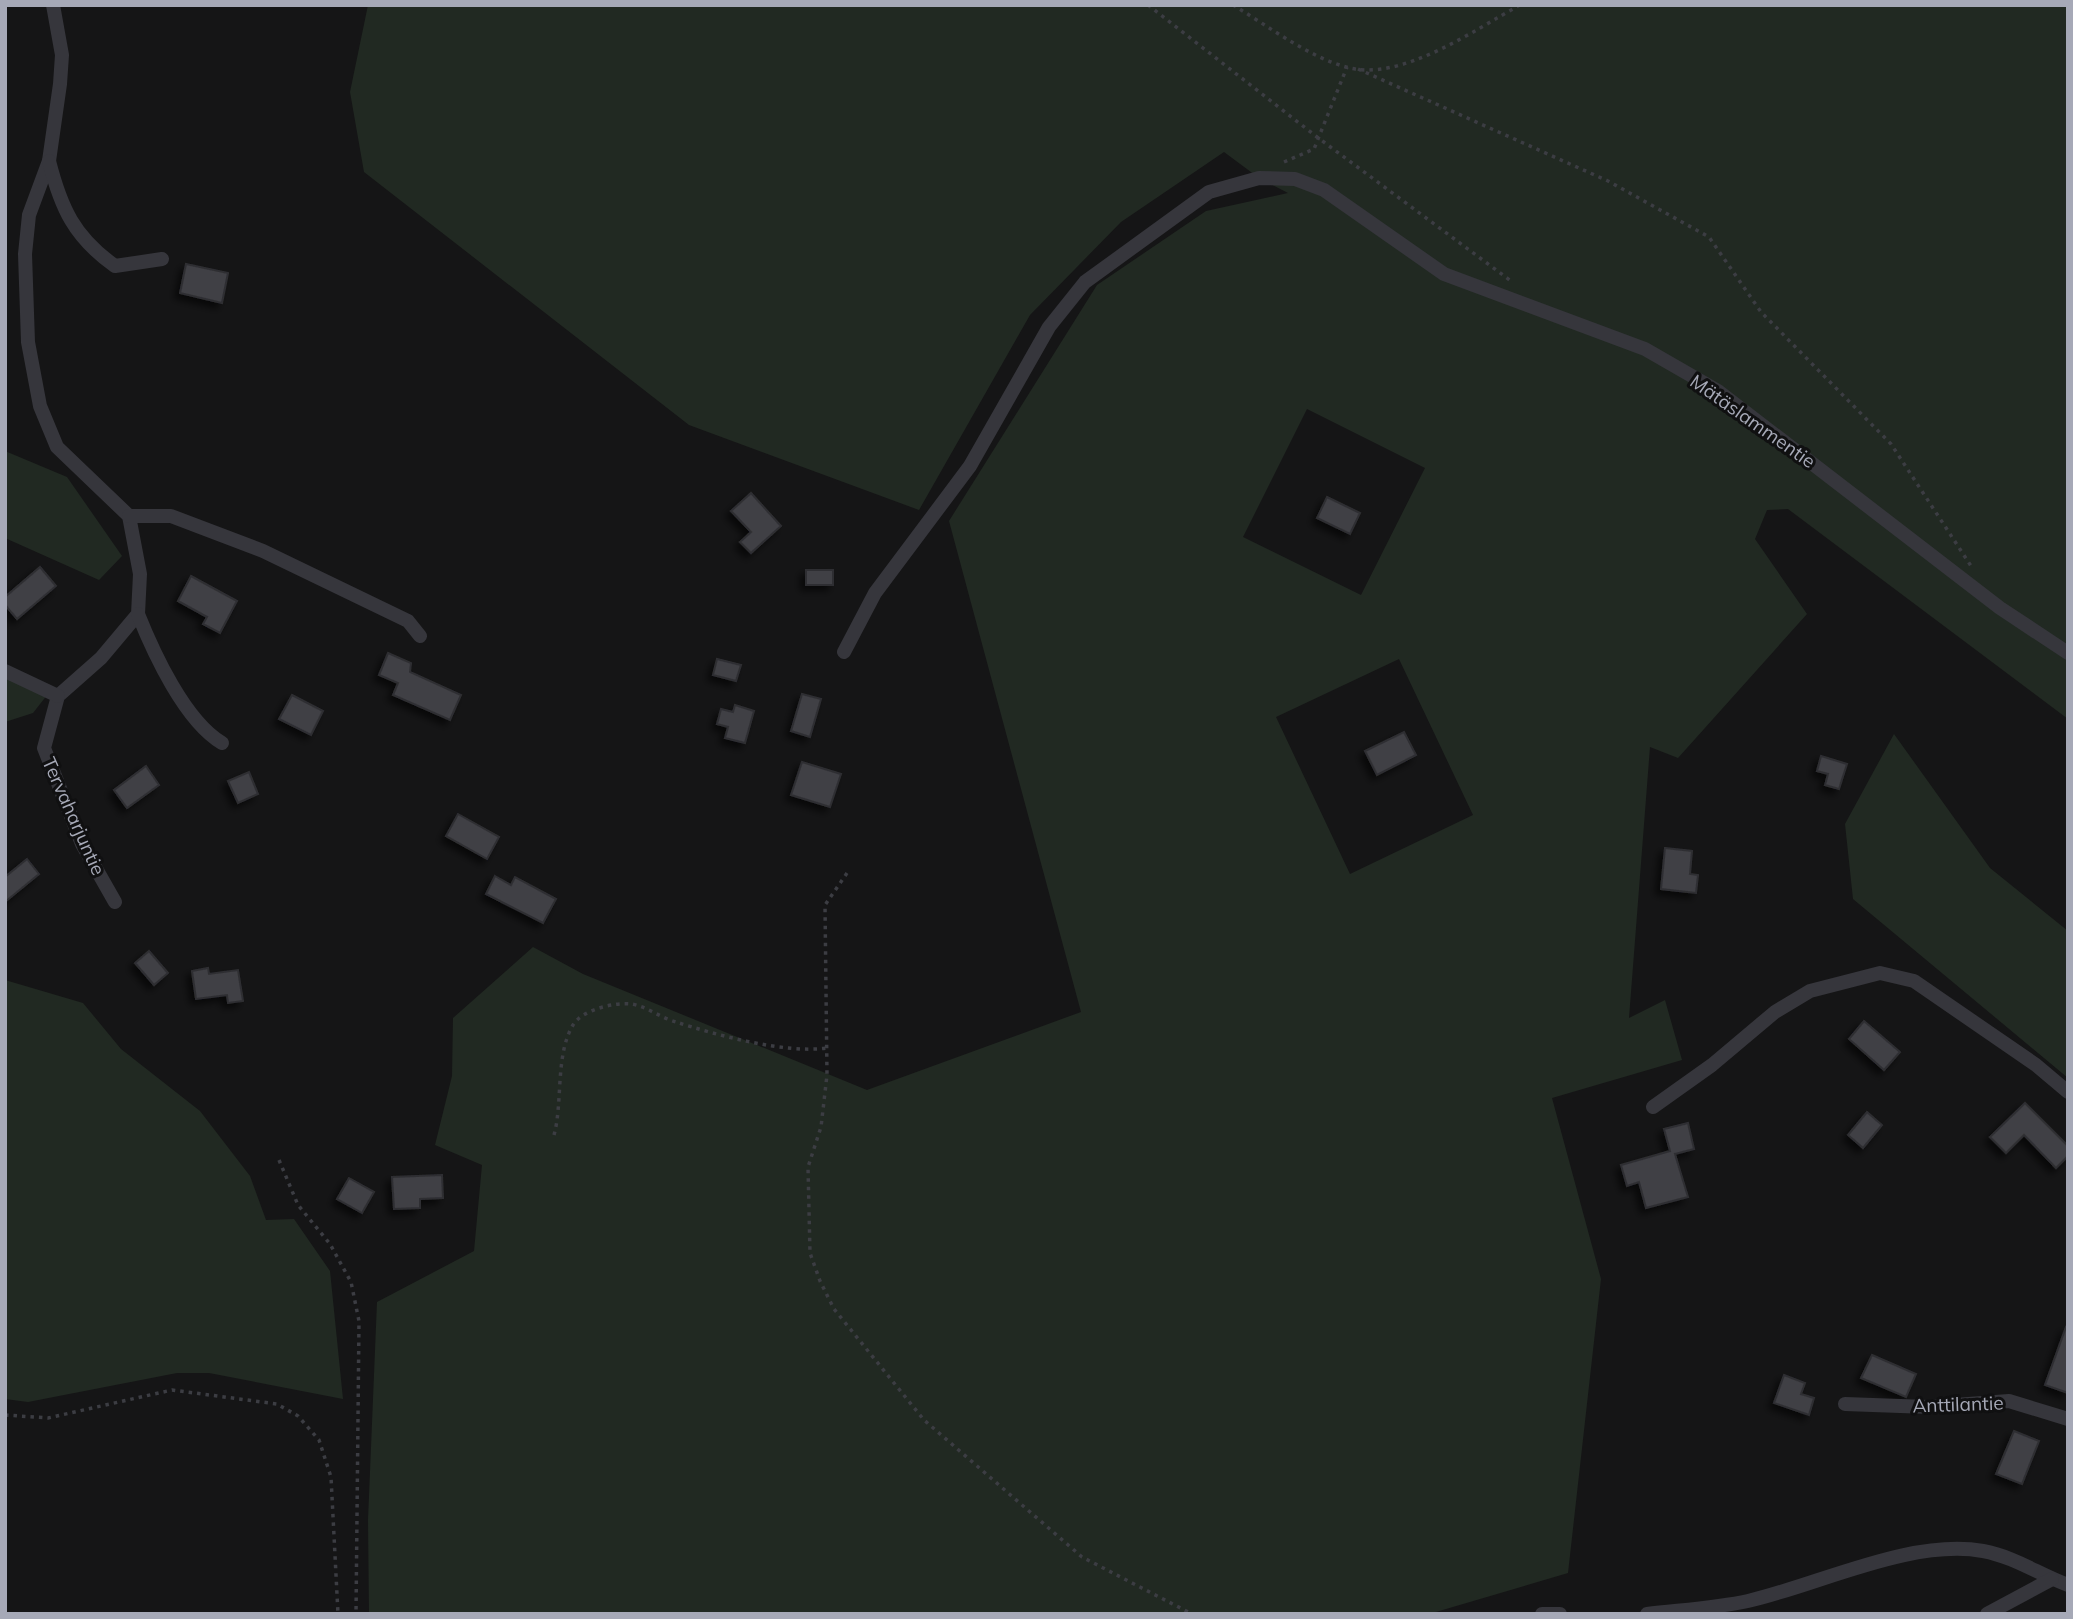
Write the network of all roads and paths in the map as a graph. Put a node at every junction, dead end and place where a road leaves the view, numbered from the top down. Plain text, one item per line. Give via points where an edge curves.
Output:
1 (53, 5) edge
2 (1148, 5) edge
3 (1233, 5) edge
4 (1520, 5) edge
5 (1347, 67) junction
6 (1358, 69) junction
7 (1317, 137) junction
8 (49, 160) junction
9 (1259, 178) junction
10 (162, 259) dead end
11 (1513, 283) dead end
12 (129, 516) junction
13 (1978, 575) dead end
14 (138, 614) junction
15 (420, 636) dead end
16 (844, 652) dead end
17 (2068, 653) edge
18 (5, 671) edge
19 (58, 696) junction
20 (222, 743) dead end
21 (848, 873) dead end
22 (116, 902) dead end
23 (827, 1048) junction
24 (2068, 1092) edge
25 (1653, 1108) dead end
26 (554, 1135) dead end
27 (279, 1160) dead end
28 (1845, 1405) dead end
29 (5, 1415) edge
30 (2068, 1419) edge
31 (2052, 1579) junction
32 (2068, 1585) edge
33 (338, 1614) edge
34 (356, 1614) edge
35 (1192, 1614) edge
36 (1542, 1614) edge
37 (1560, 1614) edge
38 (1647, 1614) edge
39 (1987, 1614) edge

1 - 8 street via 62,55
2 - 7 path
3 - 5 path
4 - 6 path via 1421,58 1375,71
5 - 6 path
5 - 7 path
6 - 13 path via 1608,181 1709,237 1761,312 1891,444
7 - 9 path via 1314,149
7 - 11 path
8 - 10 street via 60,203 92,250 115,266
8 - 12 street via 29,215 25,254 28,342 40,406 57,447
9 - 16 street, Mätäslammentie via 1209,192 1085,282 1049,327 971,467 875,593
9 - 17 street, Mätäslammentie via 1295,178 1324,190 1444,274 1645,349 1718,391 2000,608
12 - 14 street via 140,573
12 - 15 street via 171,516 263,551 408,621
14 - 19 street via 101,659
14 - 20 street via 152,650 181,697 208,735
18 - 19 street
19 - 22 street, Tervaharjuntie via 44,748 82,844
21 - 23 path via 825,905
23 - 26 path via 809,1050 761,1042 676,1022 631,1004 583,1014 572,1026 559,1082
23 - 35 path via 821,1127 808,1167 810,1253 834,1309 924,1420 1082,1557
24 - 25 street via 1914,981 1880,973 1810,991 1775,1012
27 - 34 path via 298,1205 330,1244 351,1282 359,1321
28 - 30 street, Anttilantie via 1928,1407 2009,1401
29 - 33 path via 48,1418 172,1390 277,1404 298,1416 319,1440 331,1477
31 - 32 street
31 - 38 street via 1993,1553 1942,1551 1864,1566 1746,1601
31 - 39 street
36 - 37 street

